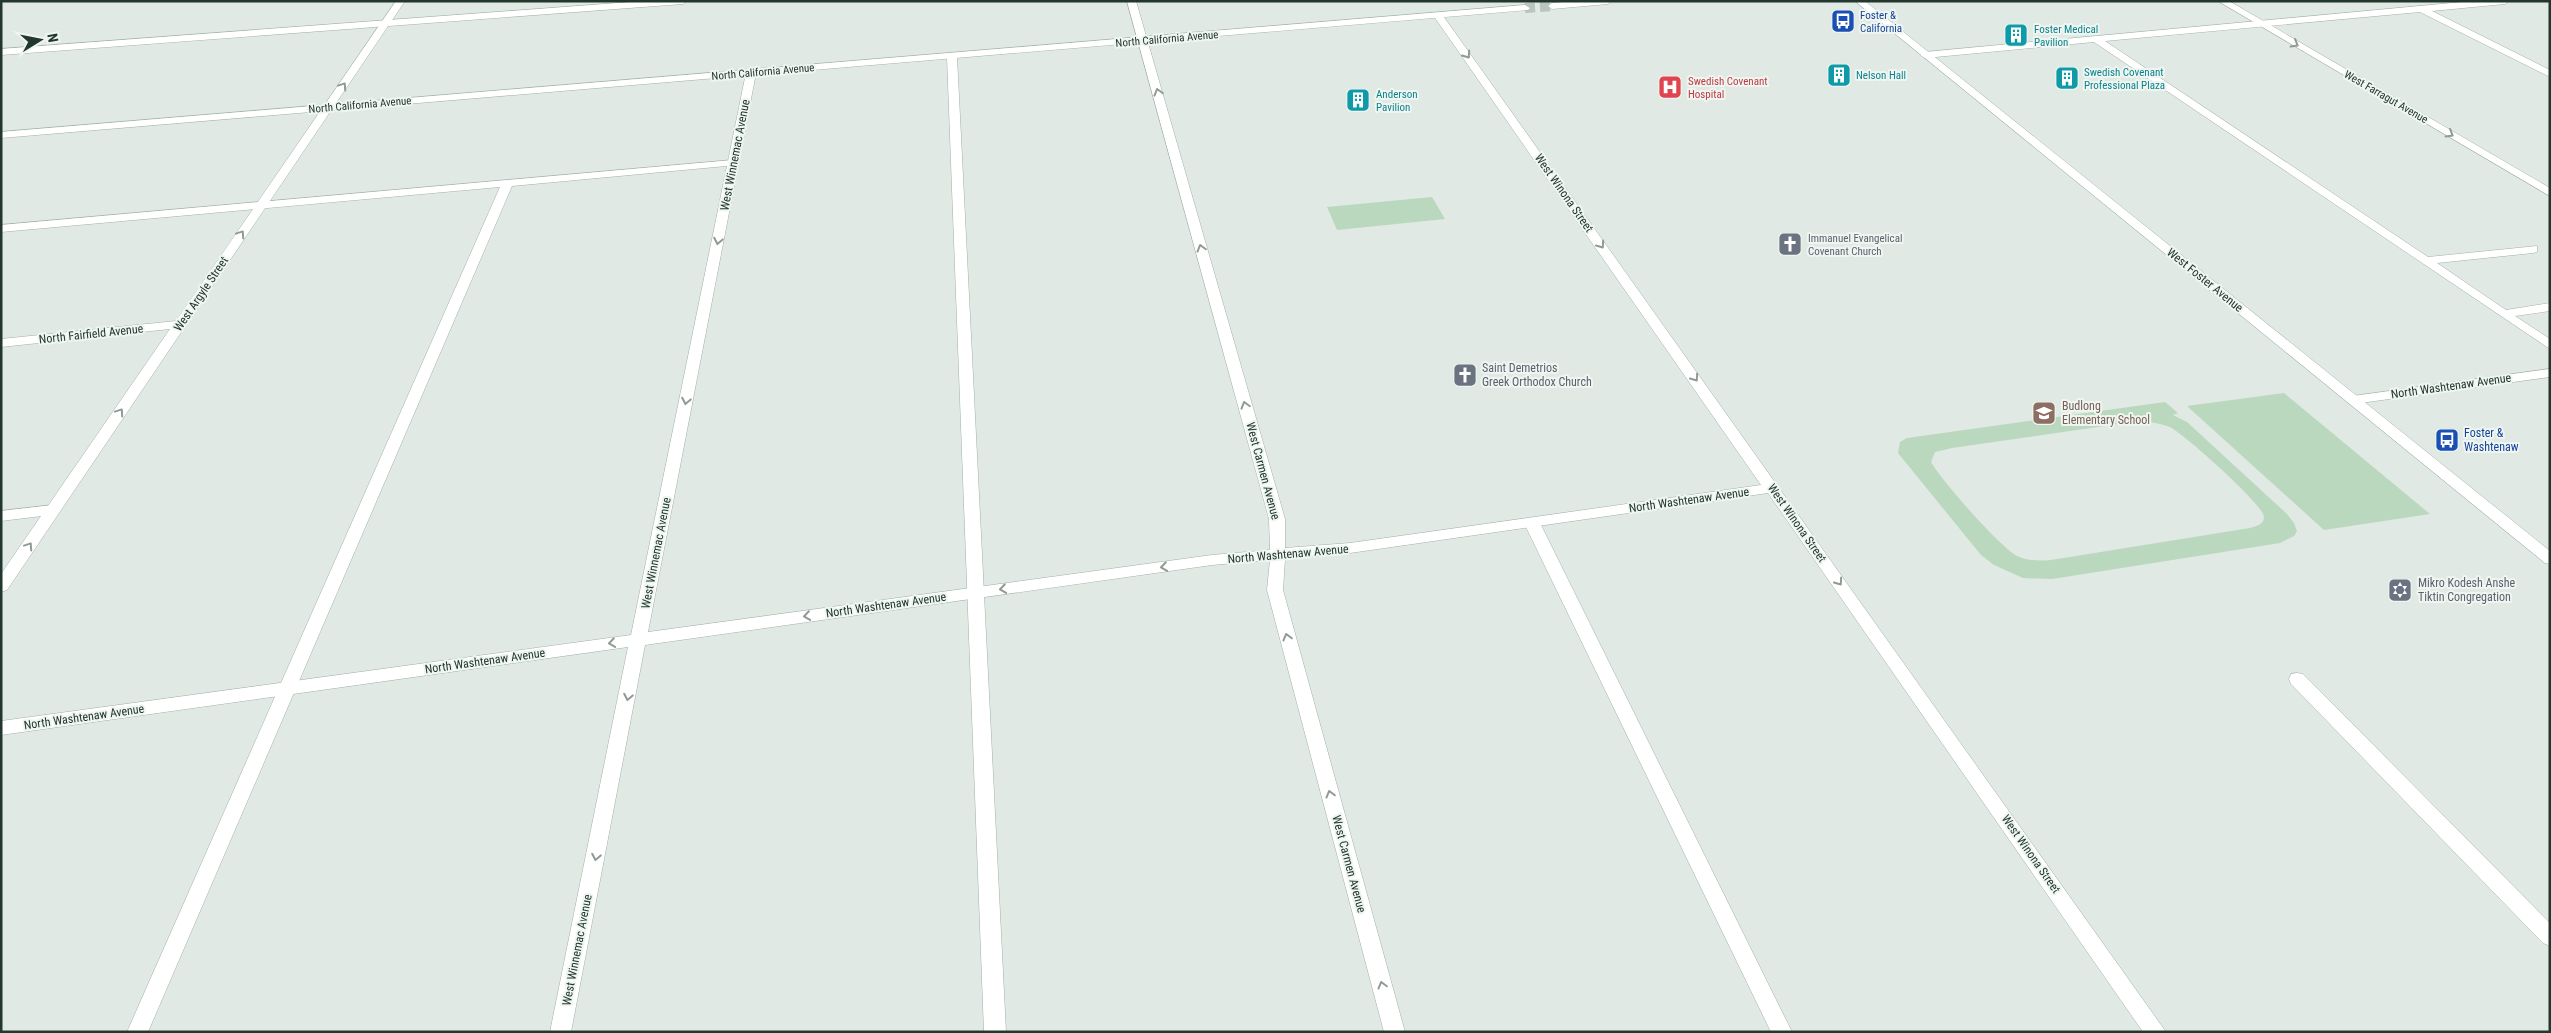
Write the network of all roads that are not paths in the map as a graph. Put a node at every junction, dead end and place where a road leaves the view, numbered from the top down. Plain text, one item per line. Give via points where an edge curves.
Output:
1 (401, 1) edge
2 (683, 1) edge
3 (1131, 1) edge
4 (1608, 1) edge
5 (1859, 1) edge
6 (2222, 1) edge
7 (2505, 1) edge
8 (1552, 6) dead end
9 (1525, 8) tunnel mouth
10 (2422, 9) junction
11 (1438, 15) junction
12 (386, 23) junction
13 (2261, 24) junction
14 (2096, 39) junction
15 (1143, 41) junction
16 (1, 52) edge
17 (1925, 54) junction
18 (952, 57) junction
19 (751, 73) junction
20 (2550, 74) edge
21 (328, 108) junction
22 (1, 135) edge
23 (733, 163) junction
24 (507, 184) junction
25 (2550, 193) edge
26 (261, 205) junction
27 (1, 229) edge
28 (2533, 249) dead end
29 (2426, 261) junction
30 (2550, 307) edge
31 (2504, 314) junction
32 (180, 324) junction
33 (1, 343) edge
34 (2550, 345) edge
35 (2550, 373) edge
36 (2353, 400) junction
37 (1772, 488) junction
38 (53, 510) junction
39 (1, 516) edge
40 (1532, 522) junction
41 (1278, 556) junction
42 (2550, 559) edge
43 (1, 586) edge
44 (976, 593) junction
45 (639, 640) junction
46 (2298, 679) dead end
47 (286, 689) junction
48 (1, 728) edge
49 (2550, 937) edge
50 (136, 1032) edge
51 (560, 1032) edge
52 (995, 1032) edge
53 (1395, 1032) edge
54 (1782, 1032) edge
55 (2156, 1032) edge

1 - 12 street, West Argyle Street
2 - 12 street
3 - 15 street, West Carmen Avenue
4 - 8 street
5 - 17 street, West Foster Avenue
6 - 13 street, West Farragut Avenue
7 - 10 street
9 - 11 street, North California Avenue
10 - 13 street
10 - 20 street
11 - 15 street, North California Avenue
11 -> 37 street, West Winona Street
12 - 16 street
21 -> 12 street, West Argyle Street
13 - 14 street
13 -> 25 street, West Farragut Avenue
14 - 17 street
14 - 29 street
15 - 18 street, North California Avenue
41 -> 15 street, West Carmen Avenue via 1277,519
17 - 36 street, West Foster Avenue
18 - 19 street, North California Avenue
18 - 44 street
19 - 21 street, North California Avenue
19 - 23 street, West Winnemac Avenue
21 - 22 street, North California Avenue
21 - 26 street, West Argyle Street
23 - 24 street
23 -> 45 street, West Winnemac Avenue
24 - 26 street
24 - 47 street
26 - 27 street
32 -> 26 street, West Argyle Street
28 - 29 street
29 - 31 street
30 - 31 street
31 - 34 street
32 - 33 street, North Fairfield Avenue
38 -> 32 street, West Argyle Street
35 - 36 street, North Washtenaw Avenue
36 - 42 street, West Foster Avenue
37 - 40 street, North Washtenaw Avenue
37 -> 55 street, West Winona Street
38 - 39 street
43 -> 38 street, West Argyle Street
40 - 41 street, North Washtenaw Avenue
40 - 54 street
41 -> 44 street, North Washtenaw Avenue via 1212,560
53 -> 41 street, West Carmen Avenue via 1275,590
44 -> 45 street, North Washtenaw Avenue
44 - 52 street
45 -> 47 street, North Washtenaw Avenue
45 -> 51 street, West Winnemac Avenue
46 - 49 street
47 - 48 street, North Washtenaw Avenue
47 - 50 street

